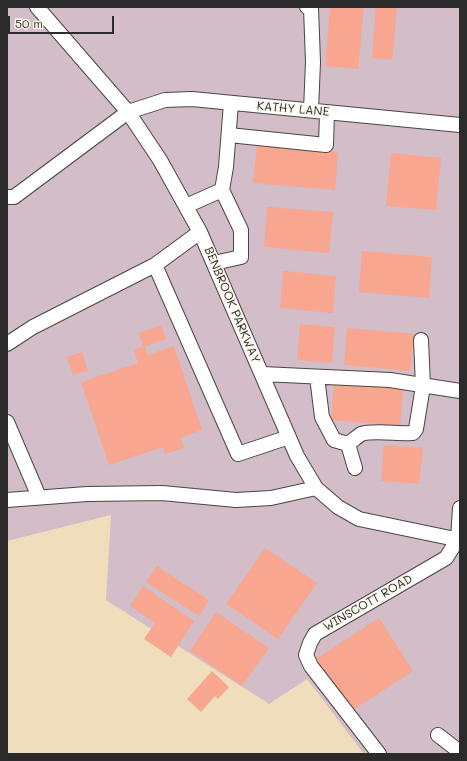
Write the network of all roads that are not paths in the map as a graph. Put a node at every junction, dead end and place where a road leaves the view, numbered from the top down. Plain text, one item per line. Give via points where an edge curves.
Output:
1 (37, 7) edge
2 (307, 7) edge
3 (231, 103) junction
4 (311, 110) junction
5 (128, 112) junction
6 (327, 112) junction
7 (460, 125) edge
8 (229, 135) junction
9 (222, 190) junction
10 (7, 197) edge
11 (186, 206) junction
12 (200, 232) junction
13 (214, 263) junction
14 (155, 265) junction
15 (421, 340) dead end
16 (7, 344) edge
17 (262, 374) junction
18 (317, 377) junction
19 (422, 386) junction
20 (460, 391) edge
21 (7, 422) edge
22 (289, 438) junction
23 (348, 444) junction
24 (356, 468) dead end
25 (316, 488) junction
26 (39, 497) junction
27 (7, 500) edge
28 (460, 508) edge
29 (459, 540) edge
30 (438, 735) dead end
31 (460, 752) edge
32 (379, 754) edge

1 - 5 street, BENBROOK PARKWAY
2 - 4 street via 311,8
3 - 4 street, KATHY LANE
3 - 5 street, KATHY LANE via 192,99 165,100
3 - 8 street
4 - 6 street, KATHY LANE
5 - 10 street, KATHY LANE via 14,197
5 - 11 street, BENBROOK PARKWAY via 160,160
6 - 7 street, KATHY LANE
6 - 8 street via 326,145
8 - 9 street
9 - 11 street
9 - 13 street via 241,230 241,257
11 - 12 street, BENBROOK PARKWAY
12 - 13 street, BENBROOK PARKWAY
12 - 14 street
13 - 17 street, BENBROOK PARKWAY
14 - 16 street via 33,327
14 - 22 street via 238,454
15 - 19 street
17 - 18 street
17 - 22 street, BENBROOK PARKWAY
18 - 19 street via 390,380
18 - 23 street via 325,425 334,440
19 - 20 street
19 - 23 street via 416,429 413,433 371,432
21 - 26 street
22 - 25 street, BENBROOK PARKWAY
23 - 24 street
25 - 26 street via 271,498 236,500 162,493
25 - 29 street, BENBROOK PARKWAY via 338,507 359,519
26 - 27 street
28 - 29 street
29 - 32 street, WINSCOTT ROAD via 446,558 315,634 310,643 306,655 311,666
30 - 31 street

